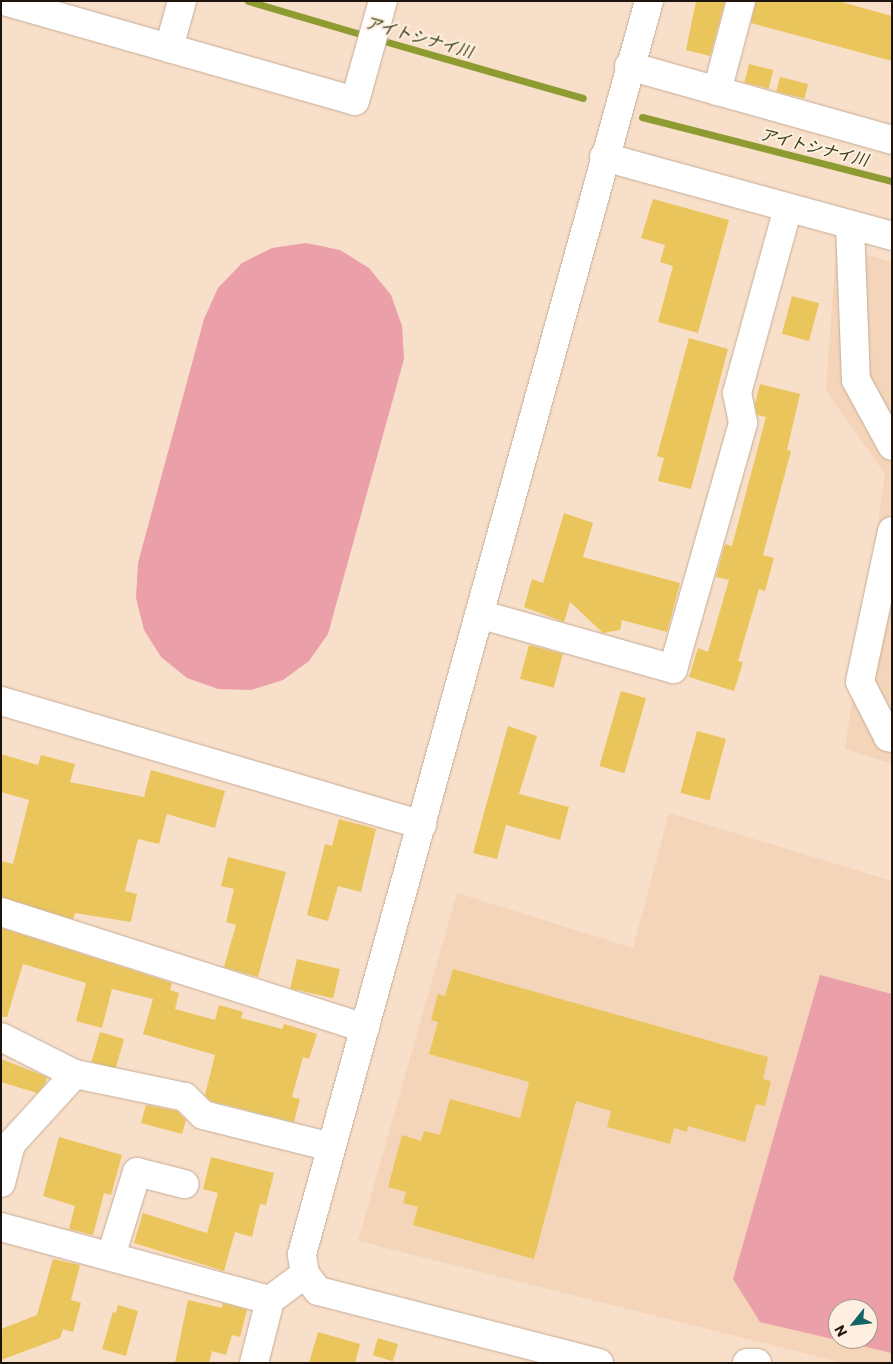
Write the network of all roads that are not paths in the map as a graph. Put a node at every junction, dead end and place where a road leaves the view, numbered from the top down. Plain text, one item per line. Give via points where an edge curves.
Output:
1 (4, 1) edge
2 (649, 1) edge
3 (740, 1) edge
4 (181, 5) edge
5 (382, 6) edge
6 (169, 48) junction
7 (627, 72) junction
8 (717, 91) junction
9 (892, 140) edge
10 (604, 157) junction
11 (788, 208) junction
12 (850, 225) junction
13 (892, 236) edge
14 (892, 446) edge
15 (892, 531) edge
16 (479, 614) junction
17 (1, 701) edge
18 (892, 738) edge
19 (422, 825) junction
20 (1, 912) edge
21 (365, 1028) junction
22 (1, 1037) edge
23 (75, 1074) junction
24 (332, 1147) junction
25 (1, 1183) edge
26 (184, 1184) dead end
27 (1, 1227) edge
28 (110, 1256) junction
29 (305, 1274) junction
30 (270, 1300) junction
31 (522, 1353) edge
32 (254, 1363) edge
33 (598, 1363) edge
34 (747, 1363) edge
35 (757, 1363) edge

1 - 6 street
2 - 7 street
3 - 8 street
4 - 6 street
5 - 6 street via 355,100
7 - 8 street
7 - 10 street
8 - 9 street
10 - 11 street
10 - 16 street
11 - 12 street
11 - 16 street via 737,392 743,423 674,669
12 - 13 street
12 - 14 street via 856,380
15 - 18 street via 860,682 888,737
16 - 19 street
17 - 19 street
19 - 21 street
20 - 21 street
21 - 24 street
22 - 23 street
23 - 24 street via 186,1096 203,1115
23 - 25 street via 11,1144
24 - 29 street via 302,1254
26 - 28 street via 137,1172
27 - 28 street
28 - 30 street
29 - 30 street
29 - 31 street via 318,1291
30 - 32 street
31 - 33 street
34 - 35 street

